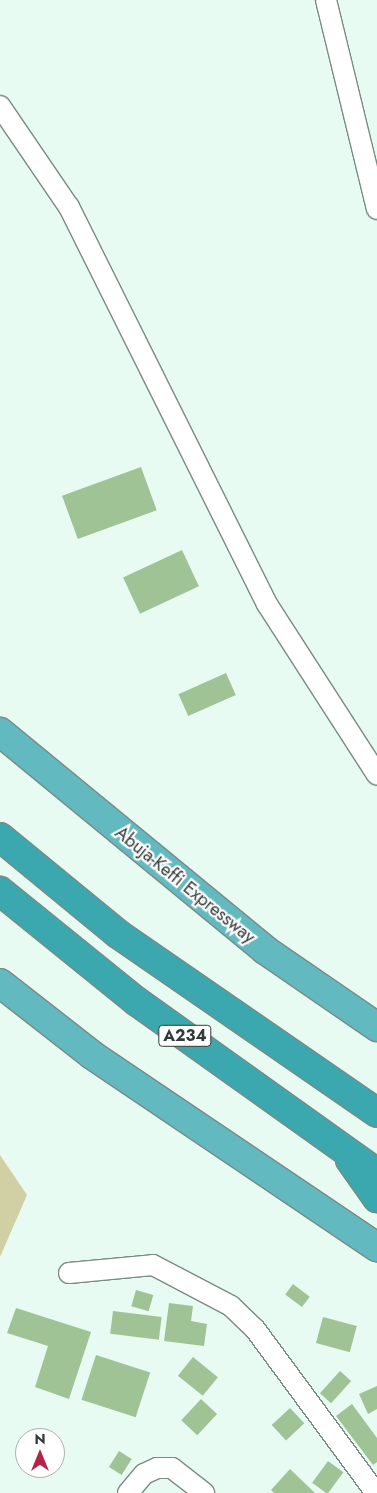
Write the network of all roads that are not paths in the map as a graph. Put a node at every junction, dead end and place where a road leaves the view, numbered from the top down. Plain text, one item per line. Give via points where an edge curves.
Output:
1 (326, 0) edge
2 (0, 106) edge
3 (377, 209) edge
4 (0, 732) edge
5 (377, 775) edge
6 (0, 837) edge
7 (0, 891) edge
8 (0, 983) edge
9 (377, 1027) edge
10 (377, 1113) edge
11 (340, 1147) junction
12 (377, 1173) edge
13 (377, 1198) edge
14 (377, 1247) edge
15 (70, 1273) dead end
16 (128, 1493) edge
17 (204, 1493) edge
18 (376, 1493) edge

1 - 3 street
2 - 5 street via 70,207 267,604
4 - 9 highway, Abuja-Keffi Expressway via 265,950
6 - 10 highway, A234 via 118,934
7 - 11 highway, A234 via 136,1001
8 - 14 highway via 92,1055
11 - 12 highway, A234
11 - 13 highway
15 - 18 street via 154,1265 231,1306 255,1329
16 - 17 street via 144,1474 156,1468 172,1468

